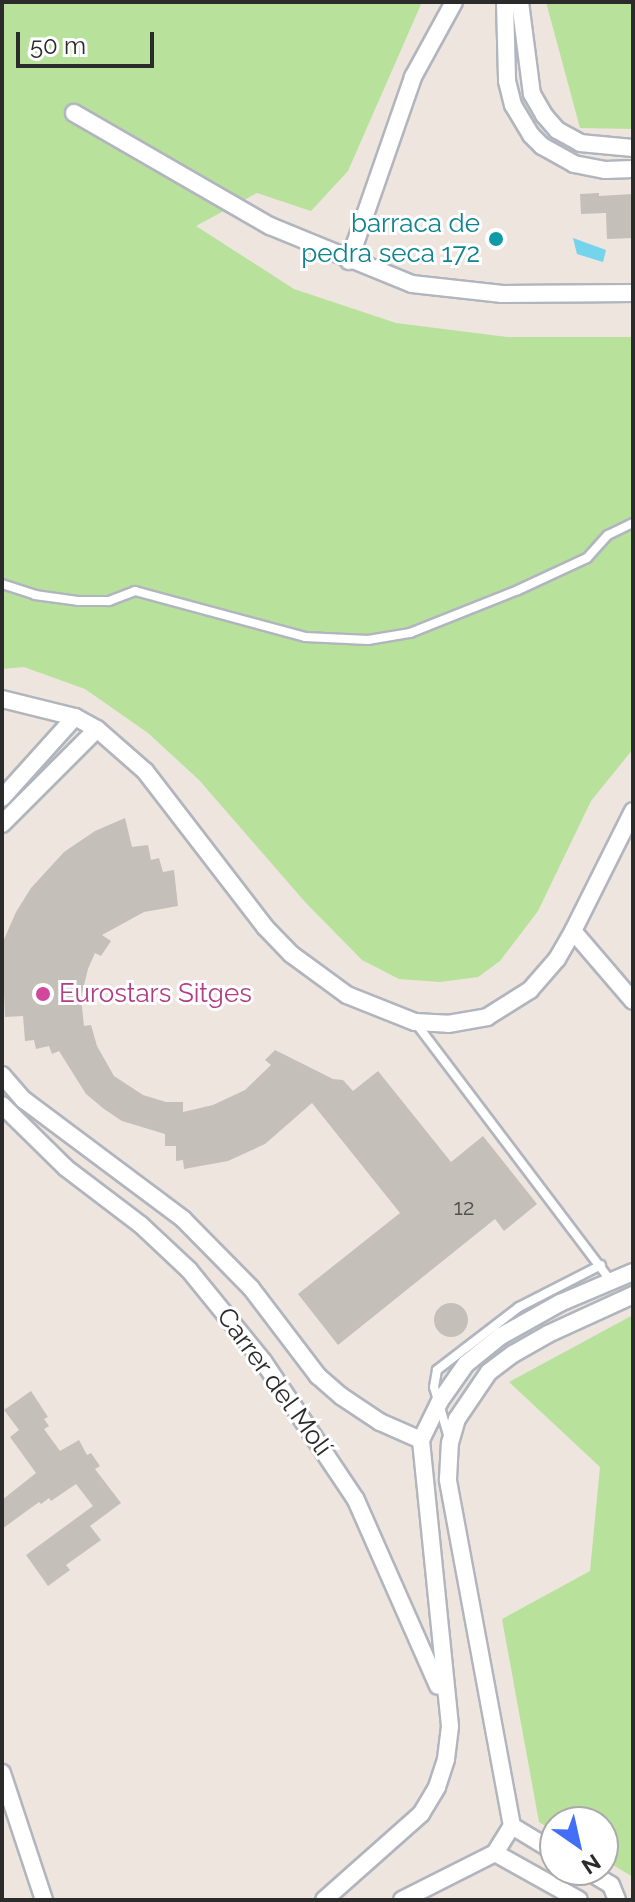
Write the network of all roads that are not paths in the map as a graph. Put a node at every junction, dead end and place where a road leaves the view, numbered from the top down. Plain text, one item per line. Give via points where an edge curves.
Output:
1 (454, 2) edge
2 (505, 2) edge
3 (520, 2) edge
4 (74, 113) dead end
5 (633, 148) edge
6 (633, 169) edge
7 (349, 261) junction
8 (633, 293) edge
9 (633, 523) edge
10 (2, 584) edge
11 (2, 699) edge
12 (75, 717) junction
13 (97, 729) junction
14 (2, 798) edge
15 (633, 811) edge
16 (2, 824) edge
17 (573, 931) junction
18 (633, 1001) edge
19 (415, 1022) junction
20 (2, 1075) edge
21 (2, 1105) edge
22 (605, 1272) junction
23 (633, 1272) edge
24 (633, 1295) edge
25 (440, 1401) junction
26 (421, 1440) junction
27 (450, 1443) junction
28 (450, 1726) junction
29 (2, 1773) edge
30 (512, 1826) junction
31 (539, 1842) edge
32 (495, 1853) junction
33 (44, 1900) edge
34 (324, 1900) edge
35 (402, 1900) edge
36 (579, 1900) edge

1 - 7 street via 413,77
2 - 6 street via 507,81 513,105 531,135 574,164
3 - 5 street via 532,94 544,115 580,143
4 - 7 street via 242,211
7 - 8 street via 435,289
9 - 10 lane via 608,535 587,558 531,584 410,633 368,640 305,637 135,591 109,601 78,601
11 - 12 street
12 - 13 street
12 - 14 street
13 - 16 street
13 - 19 street via 145,771 291,954 347,995
15 - 17 street
17 - 18 street
17 - 19 street via 544,976 508,1007 465,1023
19 - 22 lane
20 - 26 street, Carrer del Molí via 24,1100 183,1219 251,1288 318,1376 380,1422
21 - 28 street, Carrer del Molí via 66,1168 189,1270 263,1361 356,1500 433,1668
22 - 23 street
22 - 25 street via 501,1336 466,1364
22 - 25 lane via 519,1307 450,1359 433,1377
24 - 27 street via 548,1334 489,1372 467,1400
25 - 26 street
25 - 27 lane
26 - 28 street
27 - 30 street via 450,1494
28 - 34 street via 437,1787 421,1814
29 - 33 street
30 - 31 street
30 - 32 street
32 - 35 street
32 - 36 street

